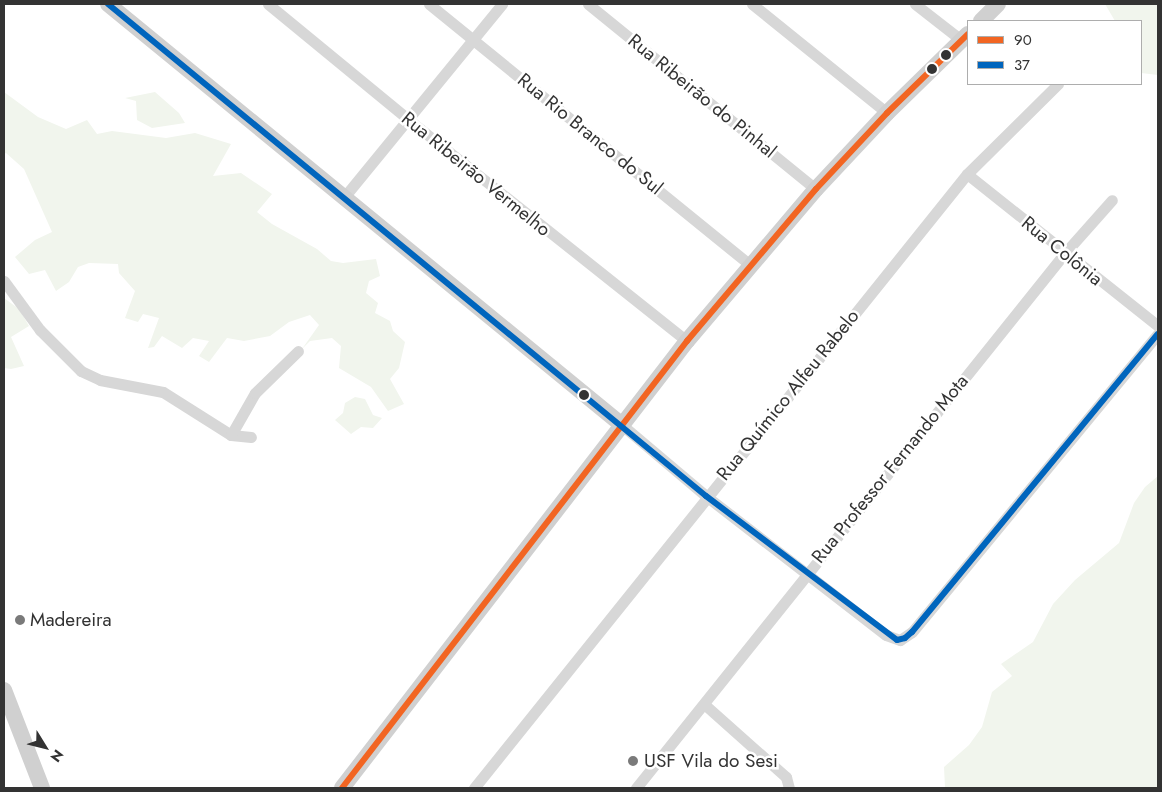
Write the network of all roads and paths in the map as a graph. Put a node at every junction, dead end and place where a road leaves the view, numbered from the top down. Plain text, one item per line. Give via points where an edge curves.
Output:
1 (108, 4) edge
2 (268, 4) edge
3 (429, 4) edge
4 (502, 4) edge
5 (588, 4) edge
6 (752, 4) edge
7 (915, 4) edge
8 (998, 4) edge
9 (982, 20) edge
10 (965, 37) edge
11 (473, 39) junction
12 (1057, 85) edge
13 (887, 113) junction
14 (409, 120) junction
15 (967, 174) junction
16 (816, 189) junction
17 (345, 196) junction
18 (1112, 200) dead end
19 (1064, 254) junction
20 (750, 265) junction
21 (4, 281) edge
22 (1158, 326) edge
23 (1158, 334) edge
24 (687, 341) junction
25 (298, 352) dead end
26 (622, 425) junction
27 (231, 434) junction
28 (251, 438) dead end
29 (706, 496) junction
30 (807, 572) junction
31 (4, 690) edge
32 (704, 704) junction
33 (788, 782) edge
34 (477, 785) edge
35 (42, 788) edge
36 (342, 788) edge
37 (490, 788) edge
38 (636, 788) edge

1 - 17 street
2 - 14 street, Rua Ribeirão Vermelho
3 - 11 street, Rua Rio Branco do Sul
4 - 11 street
5 - 16 street, Rua Ribeirão do Pinhal
6 - 13 street
7 - 10 street
8 - 9 street
10 - 13 street
11 - 14 street
11 - 20 street, Rua Rio Branco do Sul
12 - 15 street, Rua Químico Alfeu Rabelo
13 - 16 street
14 - 17 street
14 - 24 street, Rua Ribeirão Vermelho
15 - 19 street, Rua Colônia
15 - 29 street, Rua Químico Alfeu Rabelo
16 - 20 street
17 - 26 street
18 - 19 street, Rua Professor Fernando Mota
19 - 22 street, Rua Colônia
19 - 30 street, Rua Professor Fernando Mota
20 - 24 street
21 - 27 street via 40,330 81,370 100,380 163,392
23 - 30 street via 908,636 900,640 892,638
24 - 26 street
25 - 27 street via 252,396
26 - 29 street
26 - 36 street via 448,655
27 - 28 street
29 - 30 street
29 - 34 street, Rua Químico Alfeu Rabelo
30 - 32 street, Rua Professor Fernando Mota
31 - 35 street
32 - 33 street
32 - 38 street, Rua Professor Fernando Mota
34 - 37 street

